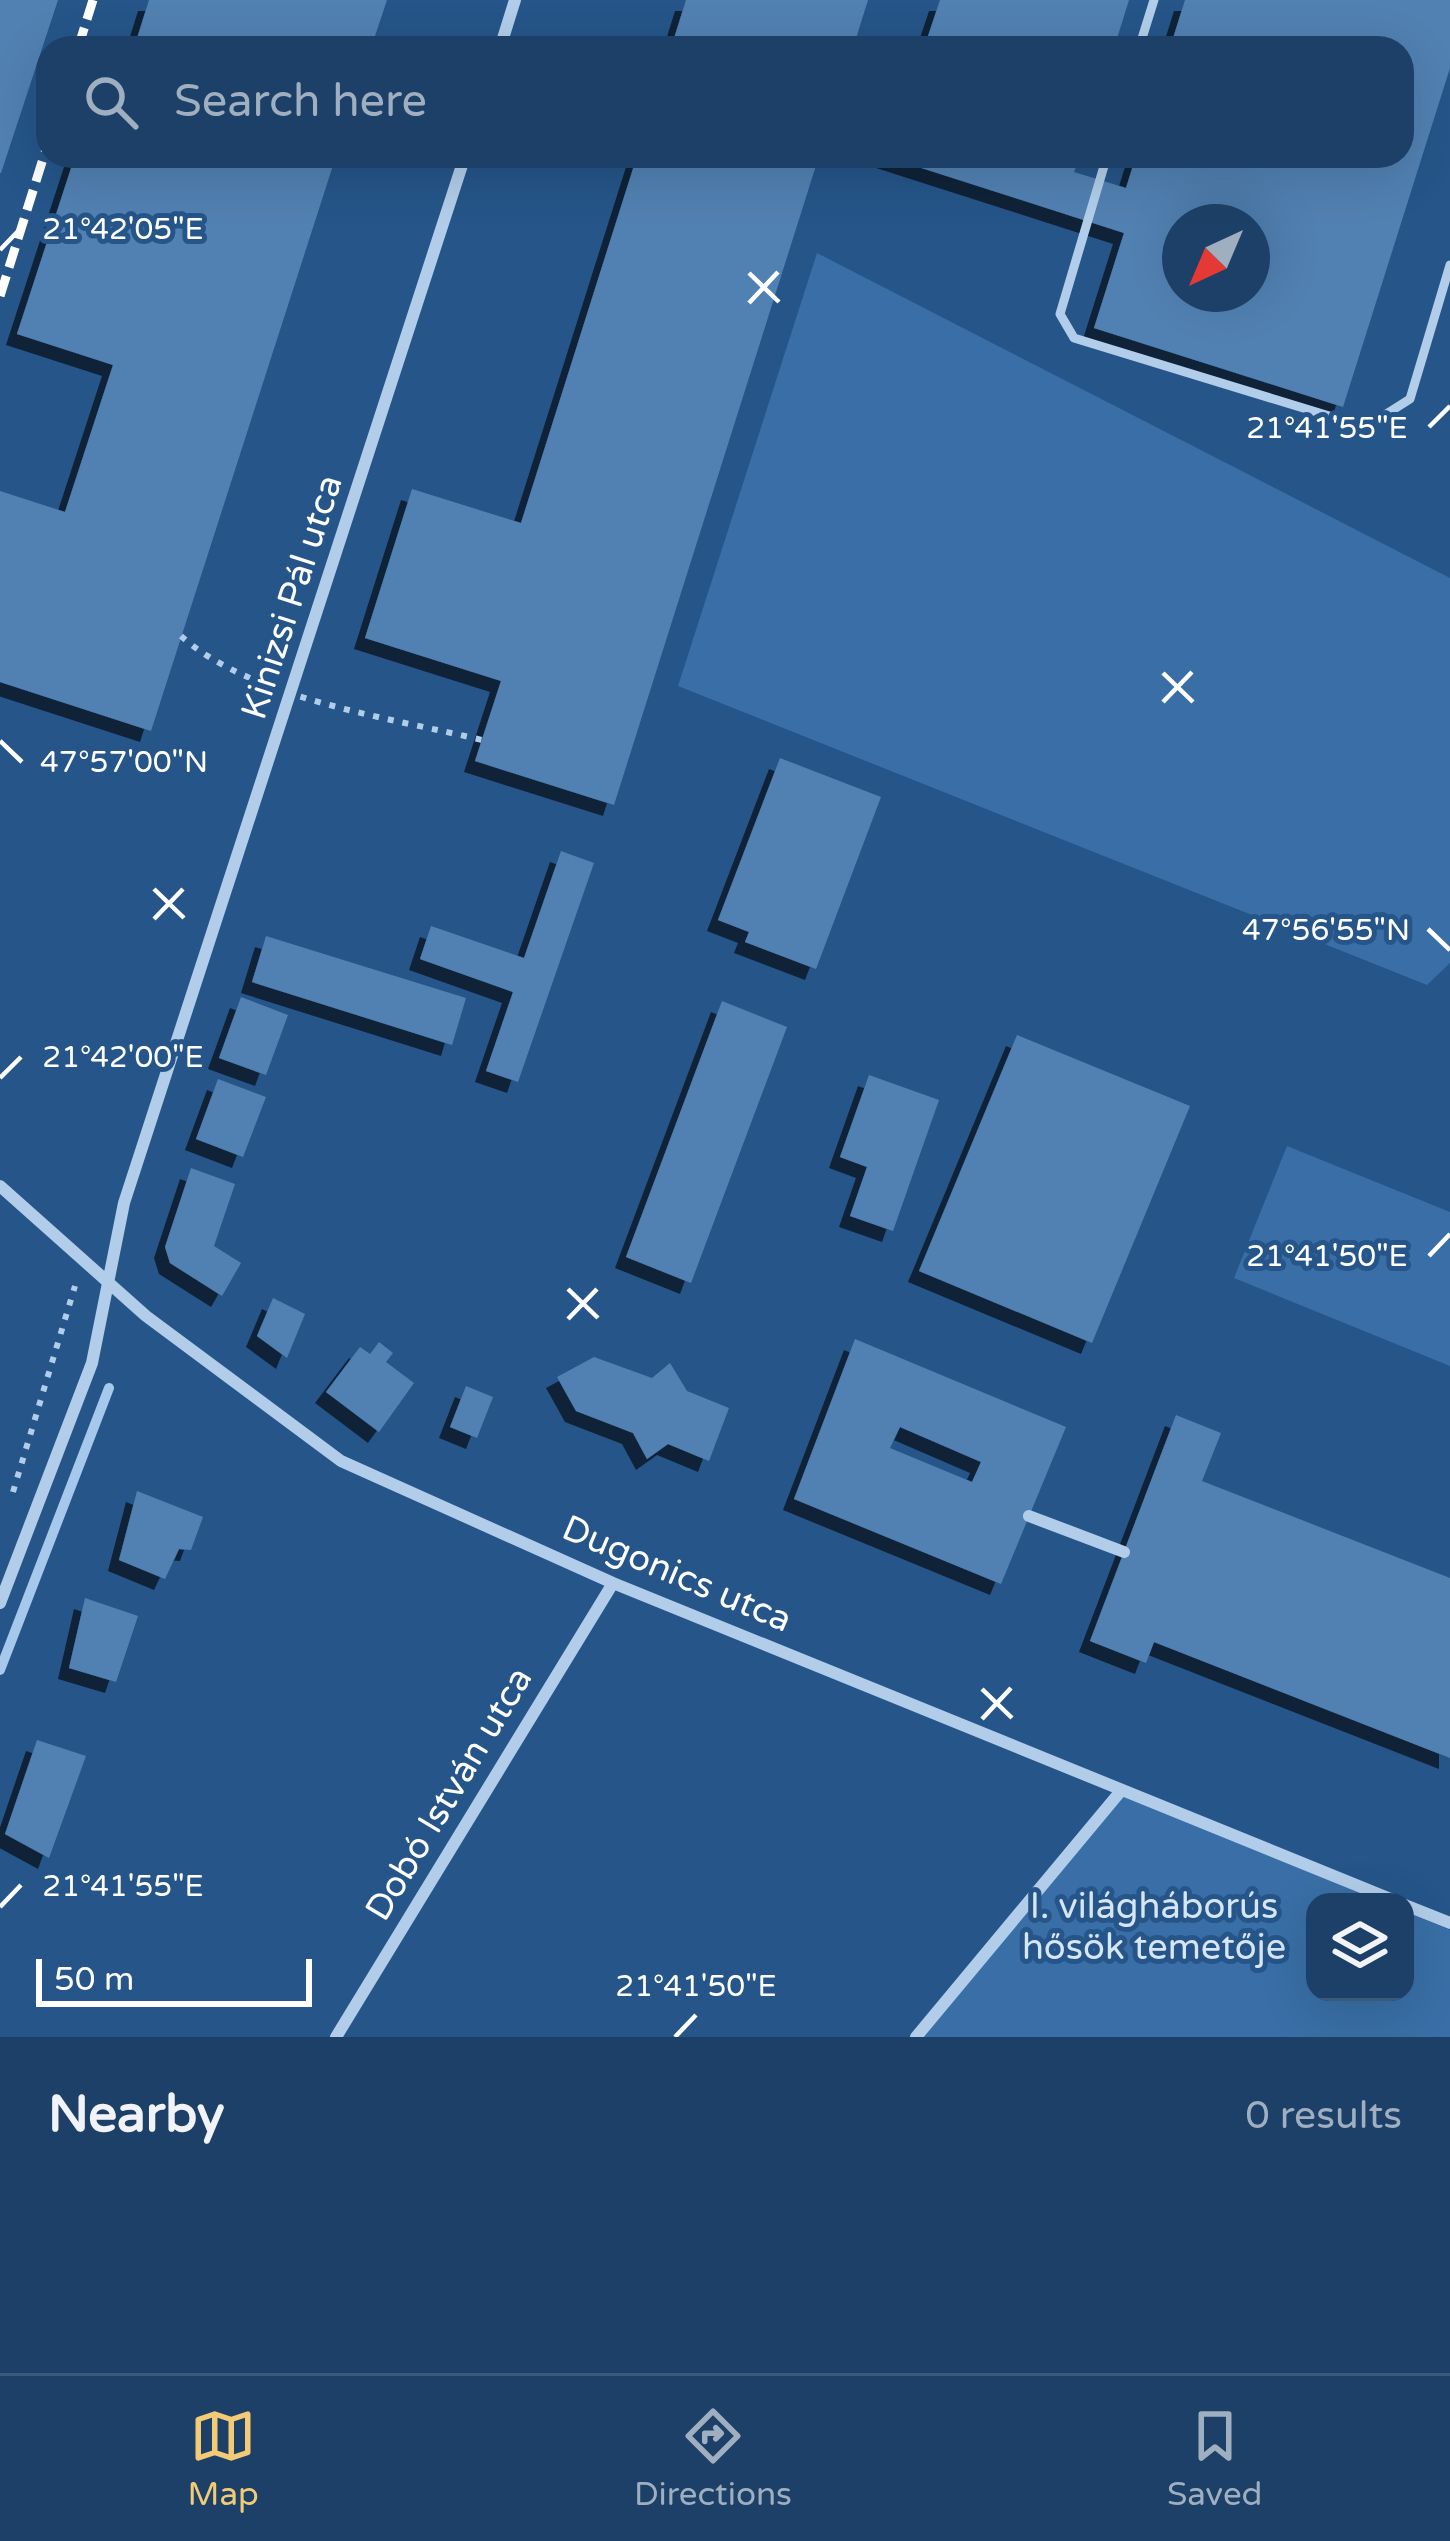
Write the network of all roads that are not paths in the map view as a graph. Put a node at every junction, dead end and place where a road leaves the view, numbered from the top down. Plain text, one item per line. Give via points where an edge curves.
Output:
1 (515, 0) edge
2 (1154, 0) edge
3 (504, 36) edge
4 (1143, 36) edge
5 (461, 168) edge
6 (1103, 168) edge
7 (1450, 265) edge
8 (0, 1186) edge
9 (108, 1281) junction
10 (1029, 1516) dead end
11 (1124, 1552) dead end
12 (614, 1583) junction
13 (0, 1603) edge
14 (1120, 1792) junction
15 (1373, 1893) edge
16 (1414, 1909) edge
17 (1450, 1923) edge
18 (336, 2037) edge
19 (916, 2037) edge

1 - 3 street
2 - 4 lane
5 - 9 street, Kinizsi Pál utca via 124,1203
6 - 7 lane via 1060,314 1074,338 1349,422 1380,418 1410,399
8 - 9 street, Dugonics utca
9 - 12 street, Dugonics utca via 340,1461
9 - 13 street, Kinizsi Pál utca via 92,1363
10 - 11 street
12 - 14 street, Dugonics utca
12 - 18 street, Dobó István utca
14 - 15 street, Dugonics utca
14 - 19 street
16 - 17 street, Dugonics utca

